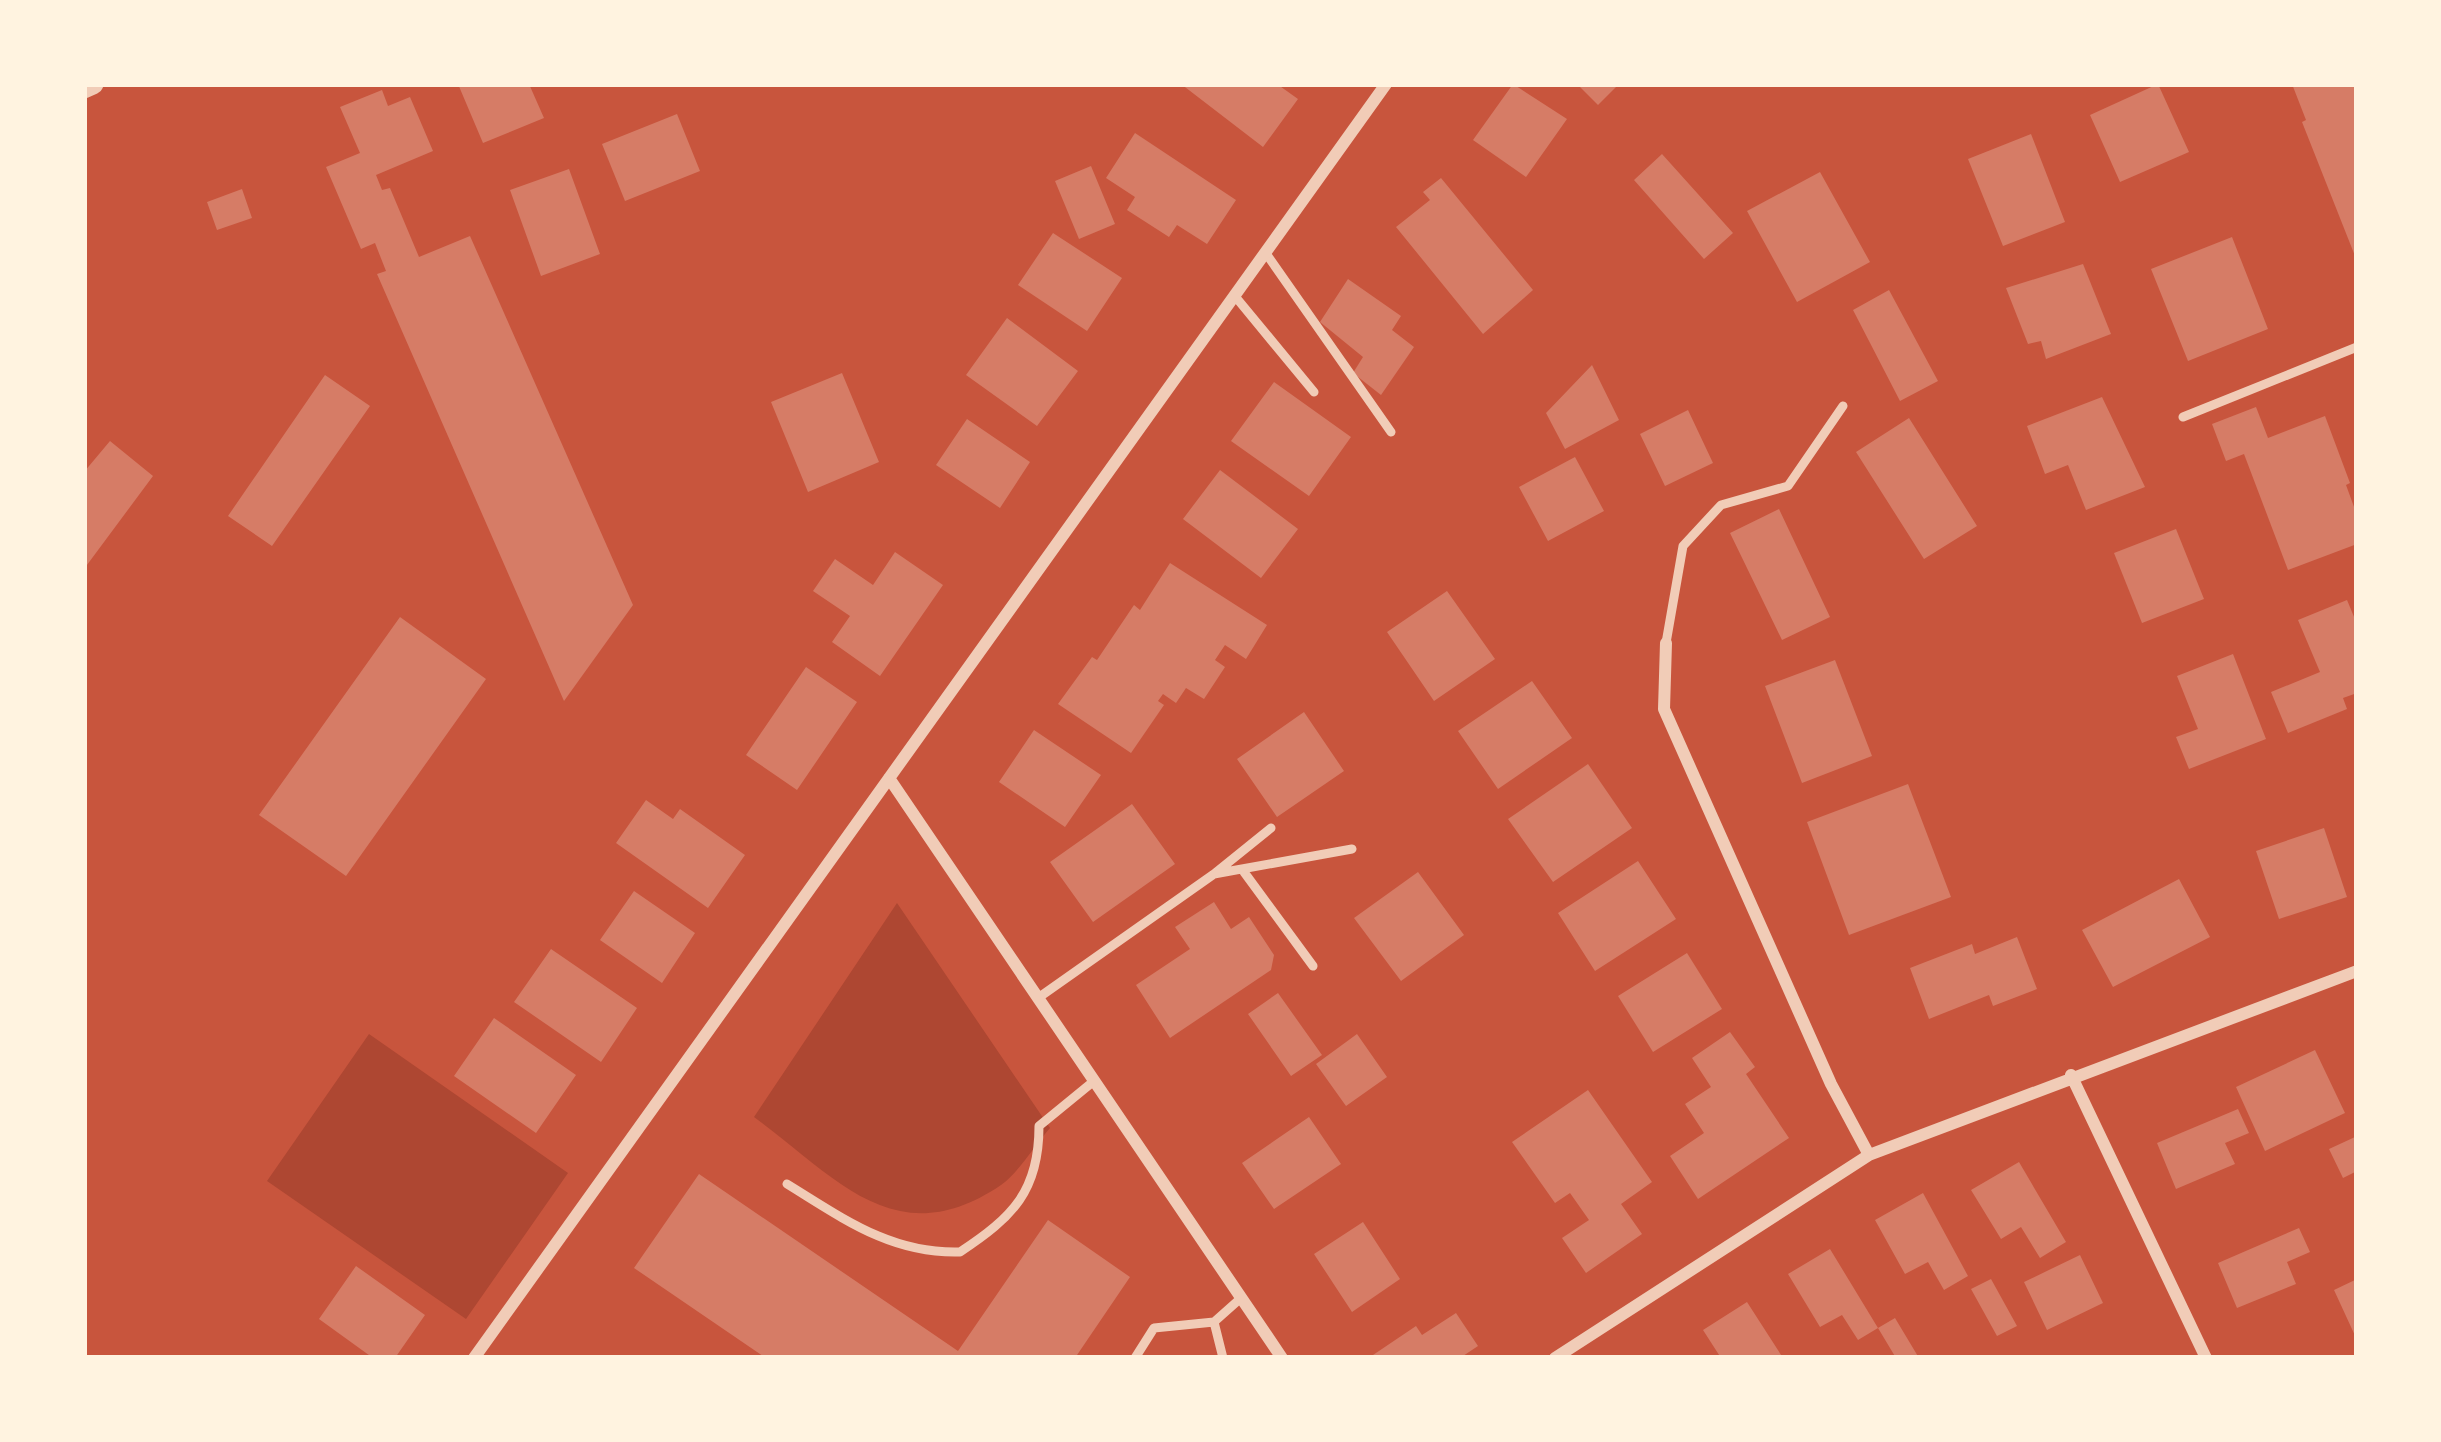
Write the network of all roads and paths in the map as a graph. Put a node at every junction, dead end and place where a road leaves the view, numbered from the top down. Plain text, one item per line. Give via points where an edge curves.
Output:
1 (93, 84) edge
2 (1385, 84) edge
3 (84, 88) edge
4 (1265, 252) junction
5 (1234, 295) junction
6 (2357, 347) edge
7 (1314, 392) dead end
8 (1843, 406) dead end
9 (2183, 417) dead end
10 (1390, 432) dead end
11 (1666, 643) joint
12 (890, 778) junction
13 (1271, 828) dead end
14 (1352, 849) dead end
15 (1244, 872) junction
16 (1214, 874) junction
17 (1312, 967) dead end
18 (2357, 970) edge
19 (1038, 998) junction
20 (2071, 1075) junction
21 (1094, 1081) junction
22 (1870, 1155) junction
23 (788, 1184) dead end
24 (1241, 1298) junction
25 (1214, 1322) junction
26 (474, 1358) edge
27 (1135, 1358) edge
28 (1223, 1358) edge
29 (1282, 1358) edge
30 (1556, 1358) edge
31 (2206, 1358) edge

1 - 3 street
2 - 4 street
4 - 5 street
4 - 10 lane
5 - 7 lane
5 - 12 street
6 - 9 lane
8 - 11 lane via 1788,486 1721,506 1683,546
11 - 22 street via 1664,709
12 - 19 street
12 - 26 street
13 - 16 lane
14 - 15 lane
15 - 16 lane
15 - 17 lane
16 - 19 lane
18 - 20 street
19 - 21 street
20 - 22 street
20 - 31 street
21 - 23 lane via 1040,1126 1041,1157 1018,1204 960,1252 908,1249 867,1235
21 - 24 street
22 - 30 street
24 - 25 lane
24 - 29 street
25 - 27 lane via 1154,1328
25 - 28 lane

